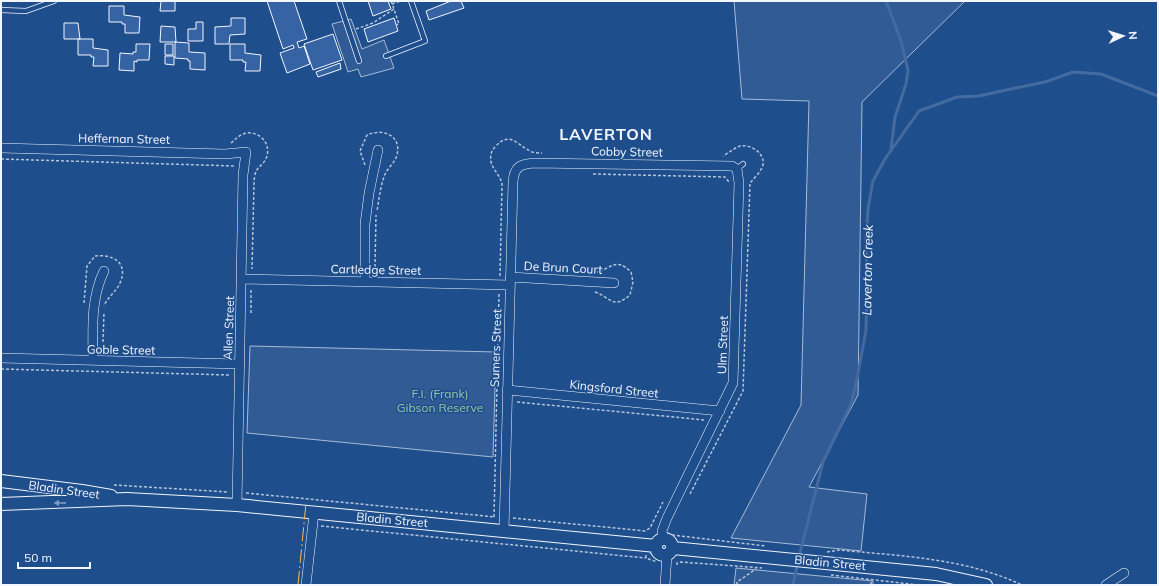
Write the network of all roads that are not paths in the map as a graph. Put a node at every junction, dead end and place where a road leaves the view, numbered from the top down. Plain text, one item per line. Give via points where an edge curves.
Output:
1 (54, 1) edge
2 (339, 1) edge
3 (411, 1) edge
4 (1, 10) edge
5 (386, 56) dead end
6 (359, 61) dead end
7 (1, 148) edge
8 (378, 150) dead end
9 (246, 152) joint
10 (517, 167) joint
11 (740, 167) joint
12 (104, 272) dead end
13 (247, 279) junction
14 (510, 281) junction
15 (365, 282) junction
16 (614, 283) dead end
17 (1, 358) edge
18 (93, 361) junction
19 (240, 364) junction
20 (506, 390) junction
21 (720, 411) junction
22 (1, 481) edge
23 (127, 499) junction
24 (1, 504) edge
25 (237, 505) junction
26 (314, 513) junction
27 (504, 531) junction
28 (663, 539) junction
29 (670, 551) junction
30 (1124, 573) dead end
31 (306, 585) edge
32 (665, 585) edge
33 (986, 585) edge
34 (1106, 585) edge

1 - 4 lane via 26,10
2 - 6 lane
3 - 5 lane via 425,41
7 - 9 street, Heffernan Street via 225,154
8 - 15 street via 365,224
9 - 13 street, Allen Street via 243,175
10 - 11 street, Cobby Street via 534,163
10 - 14 street, Sumers Street via 513,174
11 - 21 street, Ulm Street via 733,383
12 - 18 street via 94,300
13 - 15 street, Cartledge Street
13 - 19 street, Allen Street
14 - 15 street, Cartledge Street via 500,285
14 - 16 street, De Brun Court
14 - 20 street, Sumers Street
17 - 18 street, Goble Street
18 - 19 street, Goble Street
19 - 25 street, Allen Street
20 - 21 street, Kingsford Street
20 - 27 street, Sumers Street
21 - 28 street, Ulm Street via 667,518 662,531
22 - 23 street, Bladin Street
23 -> 24 street, Bladin Street
23 - 25 street, Bladin Street
25 - 26 street, Bladin Street
26 - 27 street, Bladin Street
26 - 31 street
27 - 28 street, Bladin Street
28 - 29 street via 670,541
29 - 32 street
29 - 33 street, Bladin Street via 759,556 829,569 936,574
30 - 34 street

